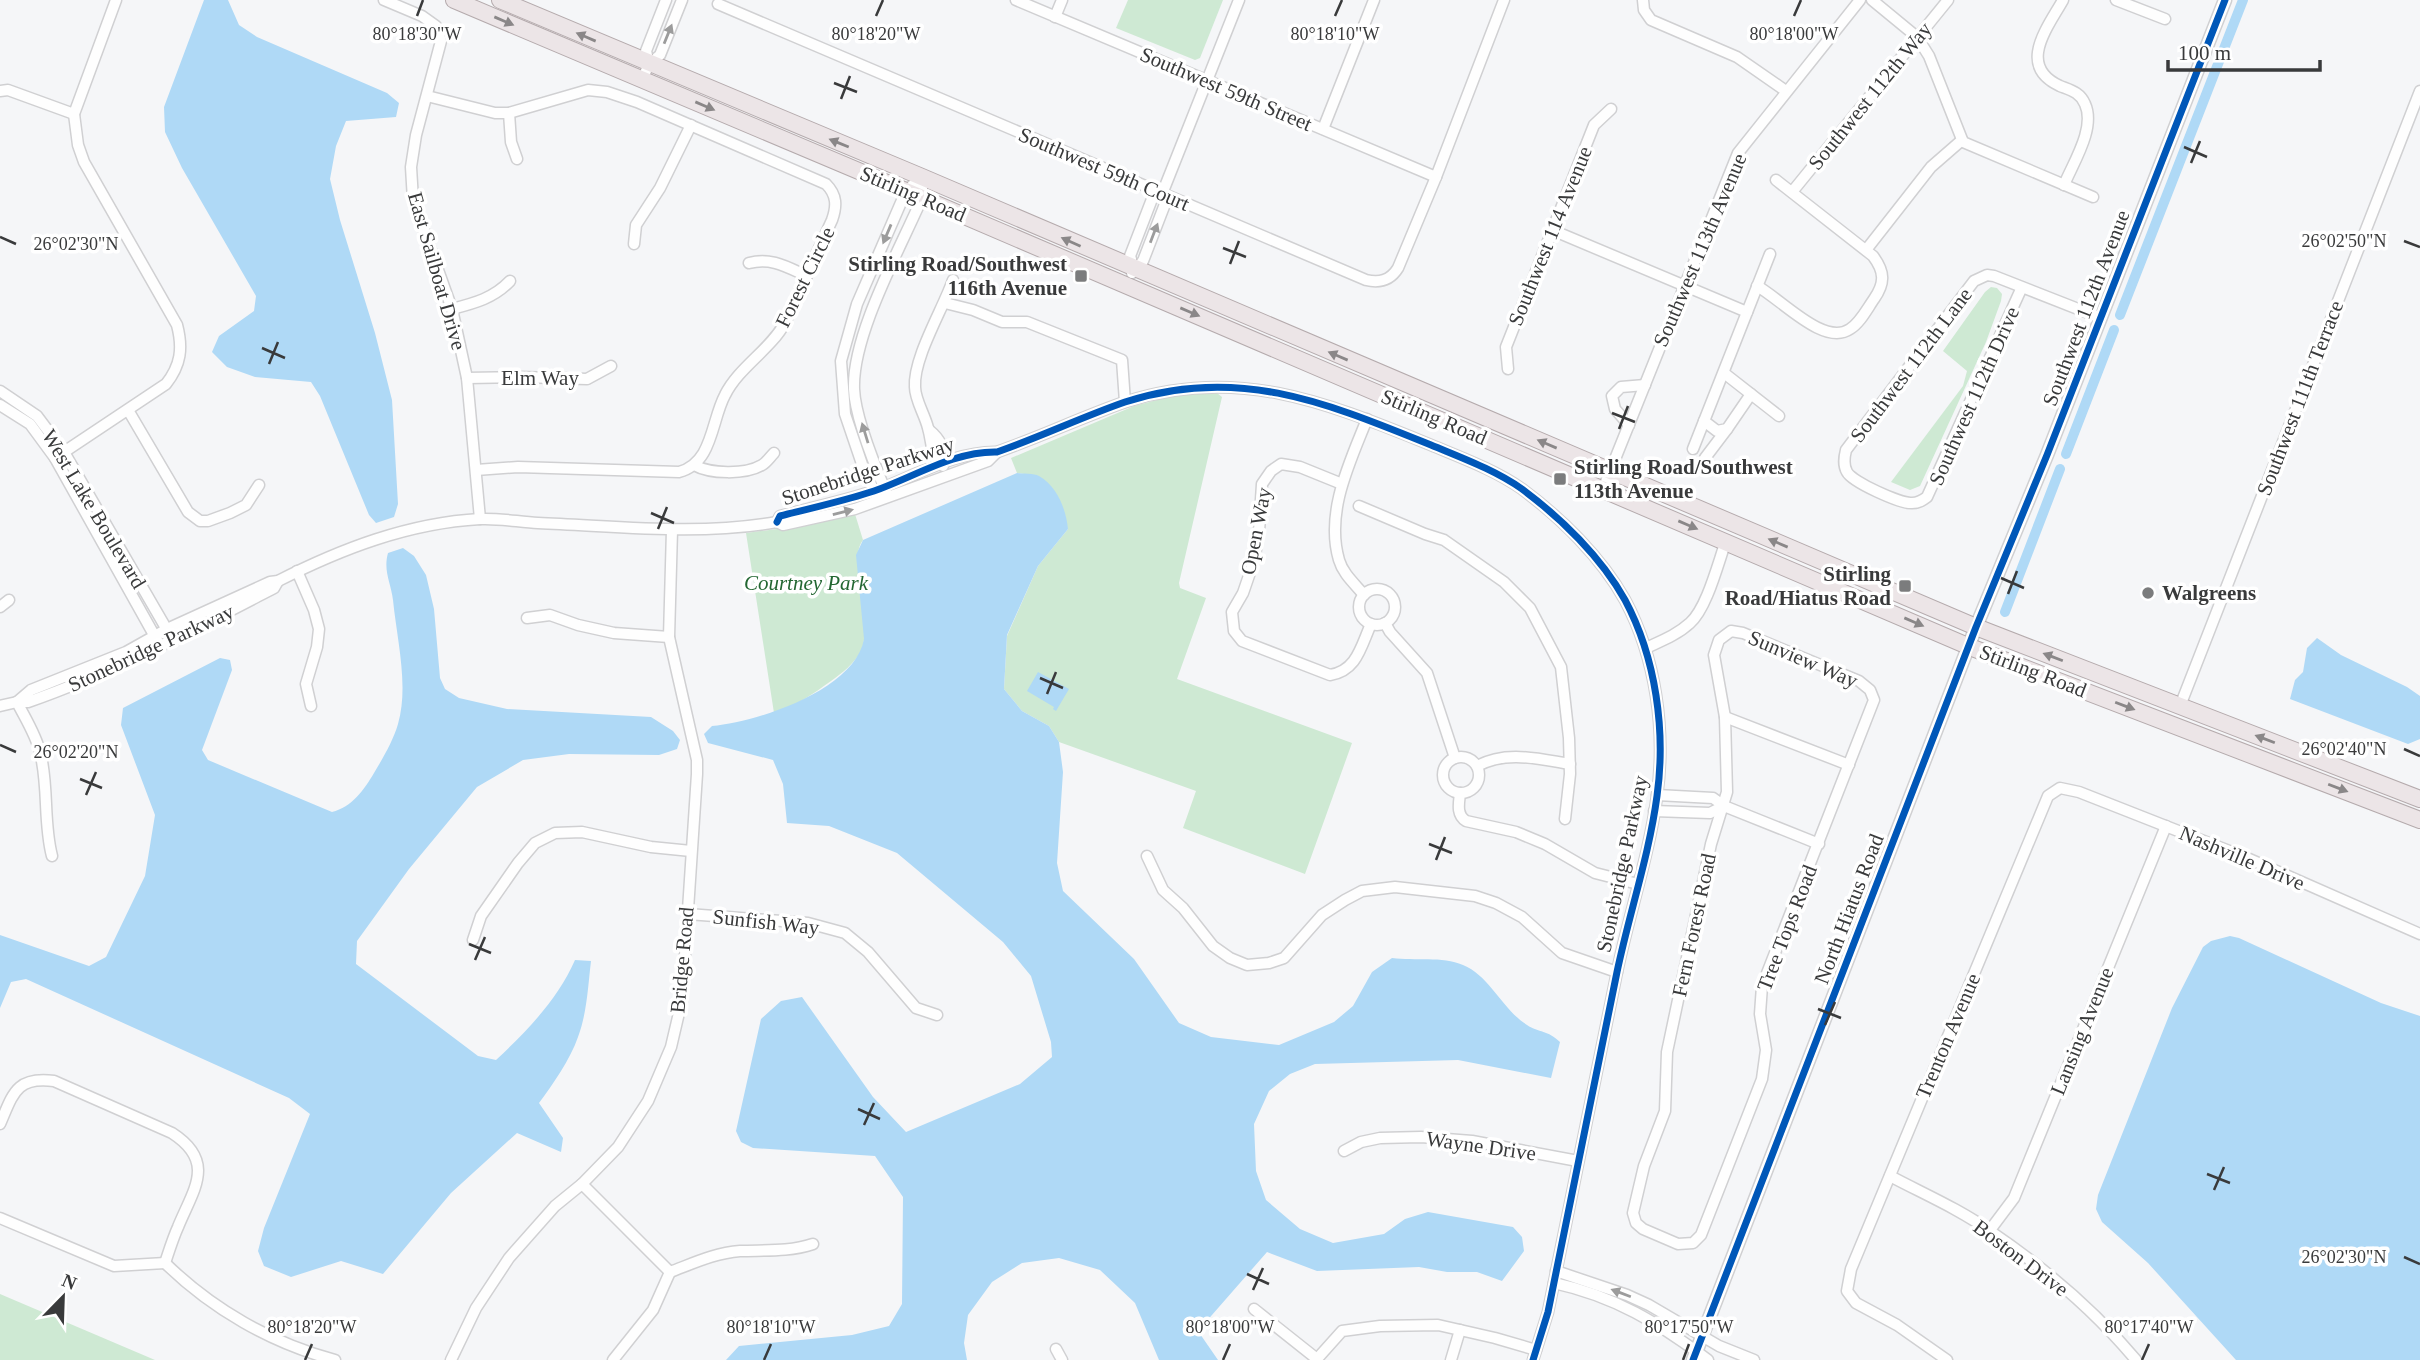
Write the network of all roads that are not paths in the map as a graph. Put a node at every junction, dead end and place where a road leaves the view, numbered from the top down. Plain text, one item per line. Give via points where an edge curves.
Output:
1 (116, 0) edge
2 (384, 0) edge
3 (454, 0) edge
4 (500, 0) edge
5 (666, 0) edge
6 (682, 0) edge
7 (1016, 0) edge
8 (1062, 0) edge
9 (1239, 0) edge
10 (1374, 0) edge
11 (1504, 0) edge
12 (1860, 0) edge
13 (1872, 0) edge
14 (1948, 0) edge
15 (2063, 0) edge
16 (2116, 0) edge
17 (2225, 0) edge
18 (2135, 3) edge
19 (718, 4) dead end
20 (1643, 5) edge
21 (1055, 17) junction
22 (2165, 19) dead end
23 (1917, 37) junction
24 (649, 64) junction
25 (642, 80) junction
26 (1207, 82) junction
27 (0, 91) edge
28 (1786, 91) junction
29 (2420, 91) edge
30 (427, 96) junction
31 (1611, 109) dead end
32 (509, 113) junction
33 (74, 114) junction
34 (691, 125) junction
35 (1323, 130) junction
36 (1963, 141) junction
37 (517, 159) dead end
38 (922, 177) junction
39 (1436, 177) junction
40 (1776, 180) dead end
41 (2064, 185) junction
42 (906, 191) junction
43 (1793, 192) junction
44 (1161, 194) junction
45 (922, 198) junction
46 (2093, 198) dead end
47 (1552, 230) junction
48 (634, 244) dead end
49 (1866, 250) junction
50 (1770, 254) dead end
51 (749, 262) dead end
52 (1134, 269) junction
53 (807, 275) junction
54 (953, 280) dead end
55 (510, 281) dead end
56 (1127, 286) junction
57 (1684, 286) junction
58 (1757, 286) junction
59 (2022, 287) junction
60 (945, 303) junction
61 (453, 309) junction
62 (1747, 312) junction
63 (2101, 318) junction
64 (611, 366) dead end
65 (1508, 369) dead end
66 (1724, 373) junction
67 (467, 378) junction
68 (1645, 385) junction
69 (0, 391) edge
70 (1751, 394) junction
71 (1125, 402) junction
72 (0, 405) edge
73 (128, 410) junction
74 (1779, 416) dead end
75 (1367, 419) junction
76 (1704, 421) junction
77 (1629, 425) junction
78 (1727, 429) junction
79 (1693, 449) dead end
80 (997, 452) junction
81 (774, 453) dead end
82 (59, 455) junction
83 (1705, 458) dead end
84 (942, 463) junction
85 (694, 465) junction
86 (476, 470) junction
87 (1610, 471) junction
88 (947, 476) junction
89 (1342, 484) junction
90 (259, 485) dead end
91 (1603, 489) junction
92 (881, 494) junction
93 (1921, 502) joint
94 (1359, 506) dead end
95 (480, 519) junction
96 (673, 530) junction
97 (1726, 541) junction
98 (297, 571) junction
99 (278, 581) junction
100 (1364, 594) junction
101 (527, 618) dead end
102 (1385, 623) junction
103 (1371, 624) junction
104 (1976, 627) junction
105 (167, 629) junction
106 (1731, 632) joint
107 (154, 636) junction
108 (669, 637) junction
109 (174, 641) junction
110 (161, 647) junction
111 (1970, 647) junction
112 (1646, 648) junction
113 (1872, 693) joint
114 (17, 702) junction
115 (0, 706) edge
116 (311, 706) dead end
117 (2180, 706) junction
118 (1725, 717) junction
119 (1455, 758) junction
120 (1570, 764) junction
121 (1849, 765) junction
122 (1477, 766) junction
123 (2060, 788) joint
124 (1460, 793) junction
125 (1657, 795) junction
126 (2420, 799) edge
127 (1724, 806) junction
128 (1654, 811) junction
129 (1564, 819) dead end
130 (2420, 820) edge
131 (2166, 826) junction
132 (1819, 844) junction
133 (691, 851) junction
134 (52, 856) dead end
135 (1147, 856) dead end
136 (1638, 884) junction
137 (688, 914) junction
138 (2420, 934) edge
139 (473, 940) dead end
140 (1617, 972) junction
141 (937, 1015) dead end
142 (0, 1124) edge
143 (1344, 1151) dead end
144 (1578, 1161) junction
145 (1890, 1176) junction
146 (582, 1184) junction
147 (0, 1218) edge
148 (1990, 1230) junction
149 (1693, 1243) joint
150 (813, 1244) dead end
151 (165, 1263) junction
152 (670, 1272) junction
153 (1555, 1277) junction
154 (1254, 1309) dead end
155 (1460, 1330) junction
156 (1702, 1337) junction
157 (1056, 1349) dead end
158 (1534, 1355) edge
159 (1699, 1357) edge
160 (1316, 1359) edge
161 (335, 1360) edge
162 (451, 1360) edge
163 (613, 1360) edge
164 (1062, 1360) edge
165 (1451, 1360) edge
166 (1754, 1360) edge
167 (1947, 1360) edge
168 (2136, 1360) edge

1 - 33 street
2 - 30 street, East Sailboat Drive via 436,26 441,41
3 -> 25 main road, Stirling Road
24 -> 4 main road, Stirling Road
5 - 24 street via 646,51
24 -> 6 street via 660,55
7 - 21 street, Southwest 59th Street
8 - 21 street
9 - 26 street
10 - 35 street
11 - 39 street
12 - 28 street, Southwest 113th Avenue
13 - 23 street
14 - 23 street, Southwest 112th Way
15 - 41 street via 2037,58 2042,73 2078,93 2088,117
16 - 18 street
17 - 63 street, Southwest 112th Avenue
18 - 22 street
19 - 44 street, Southwest 59th Court
20 - 28 street via 1651,20 1747,62
21 - 26 street, Southwest 59th Street
23 - 36 street
23 - 43 street, Southwest 112th Way
24 - 25 street
38 -> 24 main road, Stirling Road
25 -> 42 main road, Stirling Road
26 - 35 street, Southwest 59th Street
26 - 44 street
27 - 33 street
28 - 57 street, Southwest 113th Avenue via 1738,153
29 - 117 street, Southwest 111th Terrace
30 - 32 street, Forest Circle via 483,112
30 - 61 street, East Sailboat Drive via 411,167 413,200
31 - 47 street, Southwest 114 Avenue via 1594,125
32 - 34 street, Forest Circle via 588,90 637,102
32 - 37 street
33 - 73 street via 83,162 165,302 180,338 174,374
34 - 48 street via 660,188 635,225
34 - 53 street, Forest Circle via 826,184 832,191 836,211
35 - 39 street, Southwest 59th Street
36 - 41 street
36 - 49 street via 1931,167
38 - 42 street
38 - 45 street
52 -> 38 main road, Stirling Road
39 - 44 street, Southwest 59th Court via 1398,268 1390,278 1379,281 1366,280
40 - 43 street
41 - 46 street
42 - 45 main road, Stirling Road
42 -> 92 street via 857,304 841,361 845,414 864,470
43 - 49 street
44 - 52 street via 1152,199 1130,256
45 - 56 main road, Stirling Road
92 -> 45 street via 854,390 856,363 868,319
47 - 57 street
47 - 65 street, Southwest 114 Avenue via 1506,346
49 - 58 street via 1883,276 1879,292 1855,325 1842,334 1819,330
50 - 58 street
51 - 53 street via 774,261
52 - 56 street
87 -> 52 main road, Stirling Road
53 - 85 street, Forest Circle via 781,331 726,391 707,447
54 - 60 street
55 - 61 street via 499,293
56 -> 91 main road, Stirling Road
57 - 62 street
57 - 68 street, Southwest 113th Avenue
58 - 62 street
59 - 63 street
59 - 93 street, Southwest 112th Drive via 1931,492
59 - 93 street, Southwest 112th Lane via 1987,275 1974,281 1846,450 1847,472 1858,482 1907,503
60 - 71 street via 1002,322 1027,321 1122,360
60 - 84 street via 920,358 915,387 929,430 944,452
61 - 67 street, East Sailboat Drive
62 - 66 street
63 - 104 street, Southwest 112th Avenue
64 - 67 street, Elm Way via 587,379
66 - 70 street
66 - 76 street
67 - 86 street, East Sailboat Drive
68 - 77 street, Southwest 113th Avenue
68 - 77 street via 1621,387 1612,397 1615,409
69 - 82 street, West Lake Boulevard via 37,416
70 - 74 street
70 - 78 street
71 - 75 street, Stonebridge Parkway via 1179,389 1272,390
71 - 80 street, Stonebridge Parkway
72 - 82 street, West Lake Boulevard via 30,424
73 - 82 street
73 - 90 street via 194,518 208,521 246,505
75 - 89 street
75 - 112 street, Stonebridge Parkway via 1475,463 1521,488 1593,554 1624,599
76 - 78 street via 1717,430
76 - 79 street
77 - 87 street, Southwest 113th Avenue
78 - 83 street
80 - 84 street, Stonebridge Parkway
80 - 88 street, Stonebridge Parkway via 988,461
81 - 85 street via 761,466 747,470 705,471
82 - 105 street, West Lake Boulevard
82 - 107 street, West Lake Boulevard
84 - 88 street
84 - 92 street, Stonebridge Parkway
85 - 86 street via 679,472
86 - 95 street, East Sailboat Drive
87 - 91 street, Southwest 113th Avenue
104 -> 87 main road, Stirling Road
88 - 92 street, Stonebridge Parkway
89 - 100 street via 1335,521 1339,561
89 - 103 street, Open Way via 1281,464 1262,484 1254,561 1232,612 1234,631 1242,641 1330,675 1352,665
91 -> 97 main road, Stirling Road
92 - 96 street, Stonebridge Parkway via 780,516 777,522
94 - 120 street via 1444,540 1504,582 1530,608 1561,667
95 - 96 street, Stonebridge Parkway
95 - 98 street, Stonebridge Parkway via 370,541
96 - 108 street, Bridge Road
97 -> 111 main road, Stirling Road
97 - 112 street via 1692,621 1674,636
98 - 99 street, Stonebridge Parkway
98 - 116 street via 319,629 306,684
99 - 105 street, Stonebridge Parkway
99 - 109 street, Stonebridge Parkway via 274,588
100 - 102 street via 1379,589 1394,598 1393,616
100 - 103 street via 1360,611
101 - 108 street via 550,615 614,633
102 - 103 street
102 - 119 street via 1427,673
104 - 111 street, North Hiatus Road
117 -> 104 main road, Stirling Road
105 - 107 street, Stonebridge Parkway
105 - 109 street, West Lake Boulevard
106 - 113 street, Sunview Way via 1744,633 1859,681
106 - 118 street, Fern Forest Road via 1719,639 1714,655
107 - 110 street, West Lake Boulevard
107 - 114 street, Stonebridge Parkway via 31,690
108 - 133 street, Bridge Road via 697,760
109 - 110 street, Stonebridge Parkway
110 - 114 street, Stonebridge Parkway via 63,690
111 -> 130 main road, Stirling Road
111 - 156 street, North Hiatus Road
112 - 125 street, Stonebridge Parkway via 1658,710
113 - 121 street, Tree Tops Road via 1873,705
114 - 115 street, Stonebridge Parkway
114 - 134 street via 40,751
126 -> 117 main road, Stirling Road
118 - 121 street
118 - 127 street, Fern Forest Road via 1728,771
119 - 122 street via 1470,759
119 - 124 street via 1444,767 1443,779 1449,789
120 - 122 street via 1507,756
120 - 129 street
121 - 132 street, Tree Tops Road
122 - 124 street via 1476,785
123 - 131 street, Nashville Drive
123 - 145 street, Trenton Avenue via 2048,796
124 - 136 street via 1458,810 1466,821 1524,835 1595,873
125 - 127 street via 1713,798
125 - 128 street, Stonebridge Parkway
127 - 128 street via 1710,813
127 - 132 street
127 - 149 street, Fern Forest Road via 1667,1052 1665,1111 1634,1208 1636,1223 1643,1229 1678,1244
128 - 136 street, Stonebridge Parkway
131 - 138 street, Nashville Drive
131 - 148 street, Lansing Avenue via 2014,1198
132 - 149 street, Tree Tops Road via 1762,986 1759,1014 1765,1056 1759,1086 1704,1228
133 - 137 street, Bridge Road
133 - 139 street via 582,832 555,833 525,854 481,916
135 - 140 street via 1163,890 1213,946 1247,965 1284,958 1322,915 1345,900 1363,891 1395,887 1475,896 1496,903 1522,918 1562,953
136 - 140 street, Stonebridge Parkway
137 - 141 street, Sunfish Way via 808,923 845,933 868,952 916,1008
137 - 146 street, Bridge Road via 682,1000 671,1047 648,1101 618,1147
140 - 144 street, Stonebridge Parkway
142 - 151 street via 14,1092 37,1079 54,1081 185,1141 199,1174 197,1187
143 - 144 street, Wayne Drive via 1371,1140 1421,1137 1472,1140
144 - 153 street, Stonebridge Parkway
145 - 148 street, Boston Drive
145 - 167 street, Trenton Avenue via 1851,1269 1847,1291 1863,1308
146 - 152 street
146 - 162 street, Bridge Road via 555,1206 509,1258 476,1308
147 - 151 street via 114,1266
148 - 168 street, Boston Drive via 2063,1287
150 - 152 street via 795,1250 710,1256
151 - 161 street via 233,1317
152 - 163 street via 653,1310
156 -> 153 street via 1638,1300
153 - 158 street, Stonebridge Parkway
153 - 159 street via 1624,1306 1681,1338
154 - 160 street
155 - 158 street
155 - 160 street via 1437,1325 1342,1331
155 - 165 street
156 - 159 street, North Hiatus Road
156 - 166 street
157 - 164 street

